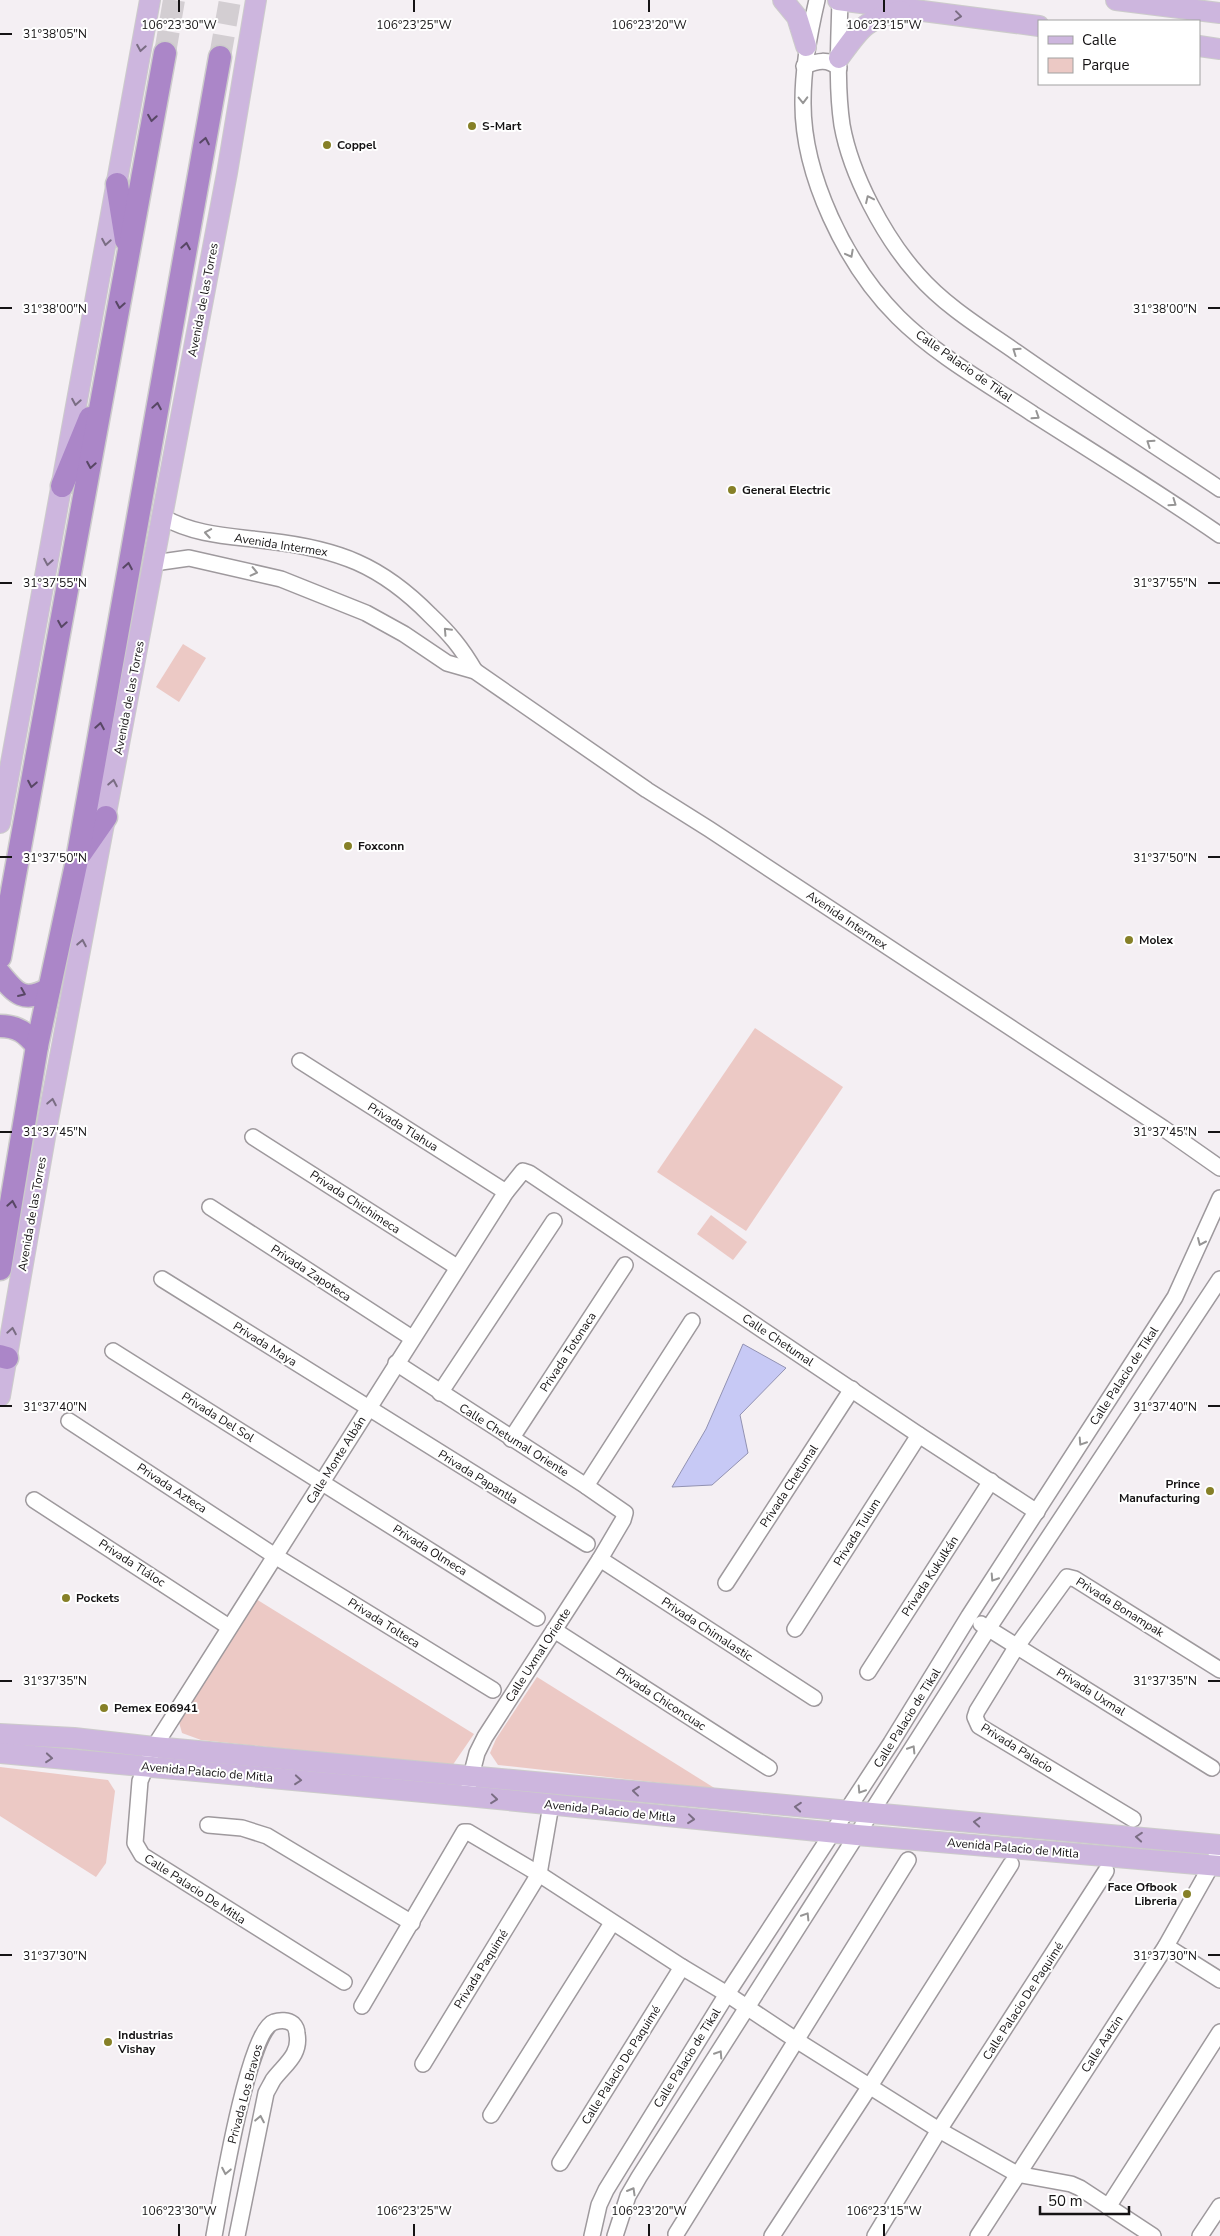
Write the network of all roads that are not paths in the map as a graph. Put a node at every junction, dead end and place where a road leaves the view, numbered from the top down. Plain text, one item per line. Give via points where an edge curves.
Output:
1 (150, 0) edge
2 (256, 0) edge
3 (264, 0) edge
4 (783, 0) edge
5 (817, 0) edge
6 (839, 0) edge
7 (1116, 0) edge
8 (1160, 3) edge
9 (909, 10) junction
10 (1220, 13) edge
11 (252, 22) junction
12 (1038, 26) edge
13 (806, 46) junction
14 (1200, 46) edge
15 (1220, 48) edge
16 (165, 53) tunnel mouth
17 (220, 57) tunnel mouth
18 (839, 63) junction
19 (804, 66) junction
20 (117, 184) junction
21 (129, 257) junction
22 (107, 378) junction
23 (62, 486) junction
24 (1220, 489) edge
25 (163, 518) junction
26 (1220, 535) edge
27 (154, 563) junction
28 (475, 671) junction
29 (106, 817) junction
30 (0, 822) edge
31 (76, 860) junction
32 (0, 957) edge
33 (0, 974) edge
34 (49, 989) junction
35 (0, 1026) edge
36 (37, 1046) junction
37 (300, 1061) dead end
38 (252, 1137) dead end
39 (1220, 1168) edge
40 (520, 1173) joint
41 (506, 1192) junction
42 (1220, 1198) edge
43 (210, 1207) dead end
44 (554, 1221) dead end
45 (625, 1265) dead end
46 (458, 1267) junction
47 (0, 1269) edge
48 (162, 1279) dead end
49 (1220, 1279) edge
50 (692, 1321) dead end
51 (412, 1338) junction
52 (113, 1351) dead end
53 (4, 1357) edge
54 (396, 1363) junction
55 (852, 1389) junction
56 (440, 1393) junction
57 (0, 1396) edge
58 (368, 1409) junction
59 (69, 1421) dead end
60 (919, 1435) junction
61 (511, 1439) junction
62 (991, 1481) junction
63 (322, 1483) junction
64 (586, 1486) junction
65 (34, 1500) dead end
66 (1037, 1512) junction
67 (623, 1520) joint
68 (587, 1544) dead end
69 (275, 1556) junction
70 (600, 1559) junction
71 (726, 1583) dead end
72 (969, 1616) junction
73 (537, 1618) dead end
74 (229, 1627) junction
75 (988, 1629) junction
76 (554, 1630) junction
77 (795, 1630) dead end
78 (1016, 1646) junction
79 (1220, 1670) edge
80 (868, 1672) dead end
81 (493, 1690) dead end
82 (814, 1698) dead end
83 (0, 1734) edge
84 (154, 1747) junction
85 (0, 1753) edge
86 (145, 1766) junction
87 (769, 1768) dead end
88 (1212, 1768) dead end
89 (471, 1775) junction
90 (467, 1796) junction
91 (551, 1805) junction
92 (848, 1810) junction
93 (873, 1813) junction
94 (1133, 1819) dead end
95 (208, 1825) dead end
96 (832, 1832) junction
97 (857, 1835) junction
98 (1220, 1845) edge
99 (908, 1860) dead end
100 (1217, 1860) edge
101 (1011, 1864) dead end
102 (1106, 1871) dead end
103 (539, 1874) junction
104 (412, 1923) junction
105 (612, 1923) junction
106 (1166, 1946) junction
107 (682, 1967) junction
108 (1220, 1980) edge
109 (344, 1982) dead end
110 (727, 1994) junction
111 (362, 2006) dead end
112 (748, 2009) junction
113 (1220, 2032) edge
114 (796, 2040) junction
115 (423, 2064) dead end
116 (870, 2086) junction
117 (491, 2115) dead end
118 (939, 2130) junction
119 (560, 2163) dead end
120 (1017, 2174) junction
121 (599, 2205) junction
122 (1108, 2206) junction
123 (1220, 2206) edge
124 (620, 2216) junction
125 (676, 2234) dead end
126 (214, 2236) edge
127 (237, 2236) edge
128 (592, 2236) edge
129 (615, 2236) edge
130 (772, 2236) edge
131 (875, 2236) edge
132 (978, 2236) edge
133 (1153, 2236) edge
134 (1200, 2236) edge

1 -> 20 main road
2 - 11 main road, Avenida de las Torres
3 - 11 main road
4 - 13 main road via 797,17
5 - 13 street, Calle Palacio de Tikal
6 - 9 main road
6 - 18 street
7 - 8 main road
8 - 10 main road
9 -> 12 main road
9 - 18 main road via 881,15 867,23
11 - 25 main road, Avenida de las Torres
13 - 19 street, Calle Palacio de Tikal
14 - 15 main road
16 -> 21 highway
31 -> 17 highway, Avenida de las Torres
18 - 19 street via 815,62
24 -> 18 street via 993,336 946,302 918,276 894,244 852,162 842,125
19 -> 26 street, Calle Palacio de Tikal via 803,103 808,149 818,182 832,222 875,291 930,345
20 - 21 highway
20 -> 23 main road
21 -> 22 highway
22 - 23 highway
22 -> 32 highway
23 -> 30 main road
25 - 27 main road, Avenida de las Torres
28 -> 25 street, Avenida Intermex via 462,648 415,599 386,576 360,562 319,549 190,530
27 -> 28 street, Avenida Intermex via 189,558 281,578 366,614 404,634 447,663
29 -> 27 main road, Avenida de las Torres
28 - 39 street, Avenida Intermex via 647,790
29 - 31 highway
53 -> 29 main road, Avenida de las Torres
31 - 34 highway, Avenida de las Torres
33 -> 34 highway via 19,994 28,997
34 - 36 highway, Avenida de las Torres
35 - 36 highway via 20,1029
47 -> 36 highway, Avenida de las Torres
37 - 41 street, Privada Tlahua
38 - 46 street, Privada Chichimeca
40 - 41 street, Calle Monte Albán
40 - 55 street, Calle Chetumal via 529,1173
41 - 46 street, Calle Monte Albán
42 -> 66 street, Calle Palacio de Tikal via 1175,1297
43 - 51 street, Privada Zapoteca
44 - 56 street
45 - 61 street, Privada Totonaca
46 - 51 street, Calle Monte Albán
48 - 58 street, Privada Maya
49 - 75 street, Calle Palacio de Tikal
50 - 64 street
51 - 54 street, Calle Monte Albán
52 - 63 street, Privada Del Sol
53 - 57 main road, Avenida de las Torres
54 - 56 street, Calle Chetumal Oriente
54 - 58 street, Calle Monte Albán
55 - 60 street, Calle Chetumal
55 - 71 street, Privada Chetumal
56 - 61 street, Calle Chetumal Oriente
58 - 63 street, Calle Monte Albán
58 - 68 street, Privada Papantla
59 - 69 street, Privada Azteca
60 - 62 street, Calle Chetumal
60 - 77 street, Privada Tulum
61 - 64 street, Calle Chetumal Oriente
62 - 66 street, Calle Chetumal
62 - 80 street, Privada Kukulkán
63 - 69 street, Calle Monte Albán
63 - 73 street, Privada Olmeca
64 - 67 street, Calle Chetumal Oriente via 622,1510 625,1513
65 - 74 street, Privada Tláloc
66 -> 72 street, Calle Palacio de Tikal
67 - 70 street, Calle Uxmal Oriente
69 - 74 street, Calle Monte Albán
69 - 81 street, Privada Tolteca
70 - 76 street, Calle Uxmal Oriente
70 - 82 street, Privada Chimalastic
72 - 75 street, Privada Uxmal
72 -> 92 street, Calle Palacio de Tikal
74 - 84 street, Calle Monte Albán
75 - 78 street, Privada Uxmal
93 -> 75 street, Calle Palacio de Tikal
76 - 87 street, Privada Chiconcuac
76 - 89 street, Calle Uxmal Oriente via 485,1737
78 - 79 street, Privada Bonampak via 1064,1579 1071,1577
78 - 88 street, Privada Uxmal
78 - 94 street, Privada Palacio via 977,1711 976,1722
83 - 84 main road, Avenida Palacio de Mitla
84 - 86 street, Calle Palacio De Mitla
84 - 89 main road, Avenida Palacio de Mitla
85 -> 86 main road, Avenida Palacio de Mitla
86 -> 90 main road, Avenida Palacio de Mitla
86 - 109 street, Calle Palacio De Mitla via 140,1782 135,1834 137,1850
89 - 90 street, Calle Uxmal Oriente
92 -> 89 main road, Avenida Palacio de Mitla
90 -> 91 main road, Avenida Palacio de Mitla
91 -> 96 main road, Avenida Palacio de Mitla
91 - 103 street
92 - 93 main road, Avenida Palacio de Mitla
92 - 96 street, Calle Palacio de Tikal
93 - 97 street, Calle Palacio de Tikal
98 -> 93 main road, Avenida Palacio de Mitla
95 - 104 street via 242,1828 267,1836
96 - 97 main road, Avenida Palacio de Mitla
96 - 110 street, Calle Palacio de Tikal
97 - 100 main road, Avenida Palacio de Mitla
112 -> 97 street, Calle Palacio de Tikal
99 - 114 street
100 - 106 street, Calle Aatzin
101 - 116 street
102 - 118 street, Calle Palacio De Paquimé
103 - 104 street via 466,1832
103 - 105 street
103 - 115 street, Privada Paquimé
104 - 111 street
105 - 107 street
105 - 117 street
106 - 108 street
106 - 120 street, Calle Aatzin
107 - 110 street
107 - 119 street, Calle Palacio De Paquimé
110 - 112 street
110 - 121 street, Calle Palacio de Tikal
112 - 114 street
124 -> 112 street, Calle Palacio de Tikal via 639,2177
113 - 122 street
114 - 116 street
114 - 125 street
116 - 118 street
116 - 130 street
118 - 120 street
118 - 131 street, Calle Palacio De Paquimé
120 - 122 street via 1071,2184
120 - 132 street, Calle Aatzin
121 - 124 street
121 - 128 street, Calle Palacio de Tikal
122 - 133 street
123 - 134 street
124 - 129 street, Calle Palacio de Tikal
127 -> 126 street, Privada Los Bravos via 266,2093 296,2050 296,2029 285,2021 277,2021 266,2028 255,2053 233,2135

